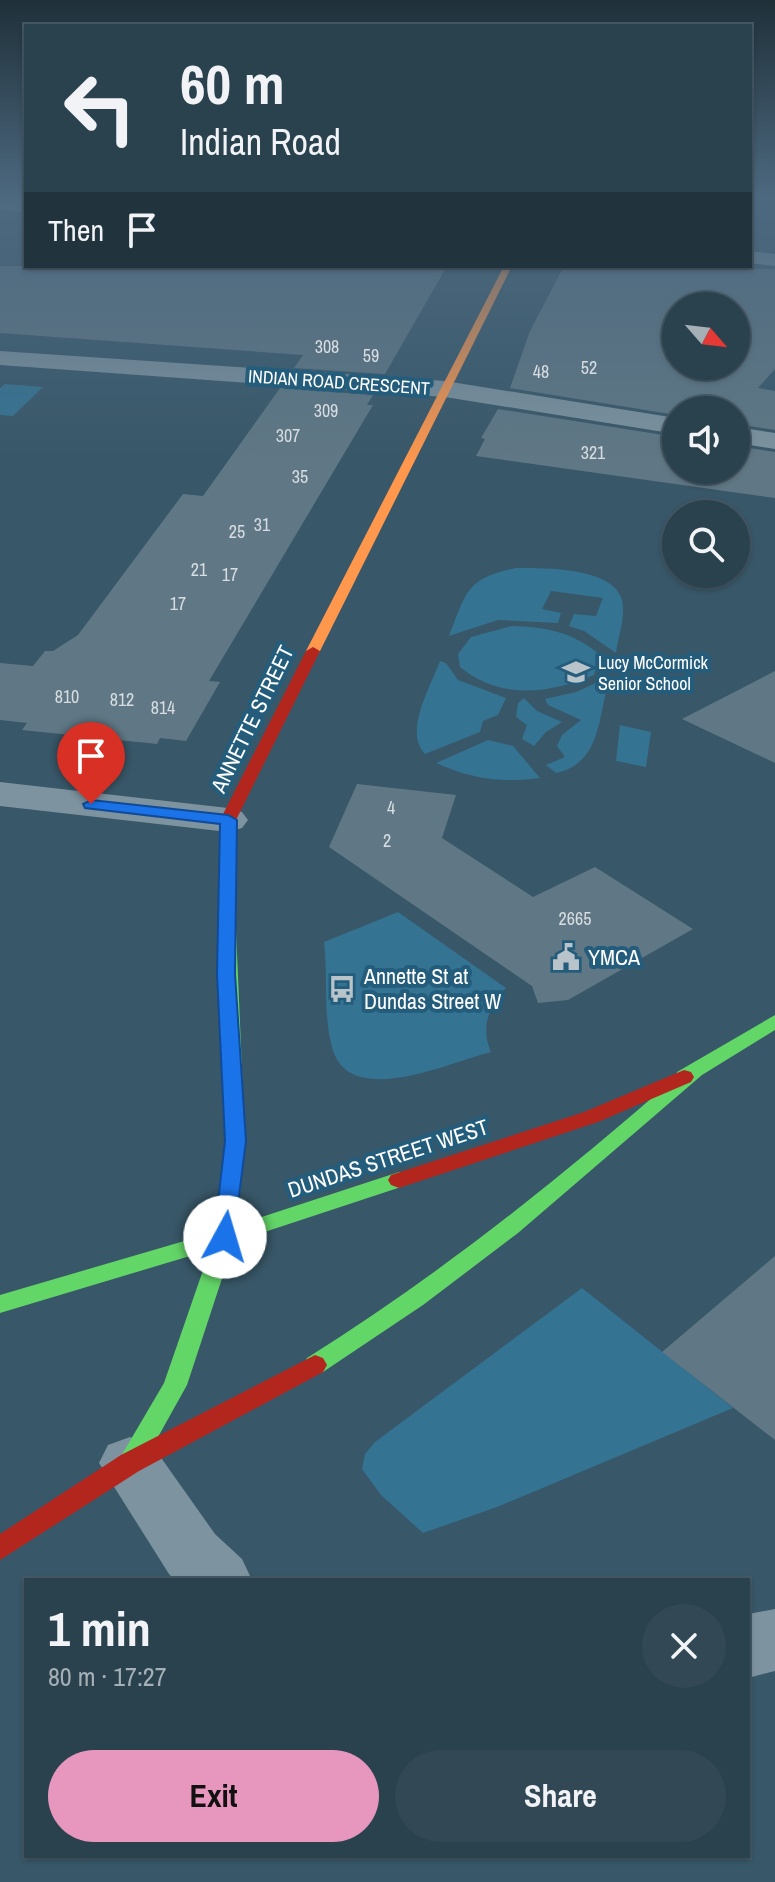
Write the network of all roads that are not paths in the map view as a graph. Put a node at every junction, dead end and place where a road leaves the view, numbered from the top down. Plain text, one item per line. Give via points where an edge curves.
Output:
1 (498, 286) edge
2 (0, 358) edge
3 (445, 389) junction
4 (662, 424) edge
5 (750, 437) edge
6 (775, 441) edge
7 (0, 794) edge
8 (228, 820) junction
9 (775, 1021) edge
10 (693, 1073) junction
11 (225, 1237) junction
12 (0, 1304) edge
13 (130, 1463) junction
14 (0, 1548) edge
15 (217, 1578) edge
16 (775, 1640) edge
17 (750, 1646) edge

1 - 3 street, ANNETTE STREET
2 - 3 street, INDIAN ROAD CRESCENT
3 - 4 street, INDIAN ROAD CRESCENT
3 - 8 street, ANNETTE STREET
5 - 6 street
7 - 8 street
8 - 11 street, ANNETTE STREET via 226,974 235,1141
9 - 10 street, DUNDAS STREET WEST
10 - 11 street, DUNDAS STREET WEST via 591,1117
10 - 13 street via 567,1184 360,1338 285,1384
11 - 12 street, DUNDAS STREET WEST
11 - 13 street, ANNETTE STREET via 175,1385
13 - 14 street
13 - 15 street via 192,1554
16 - 17 street

